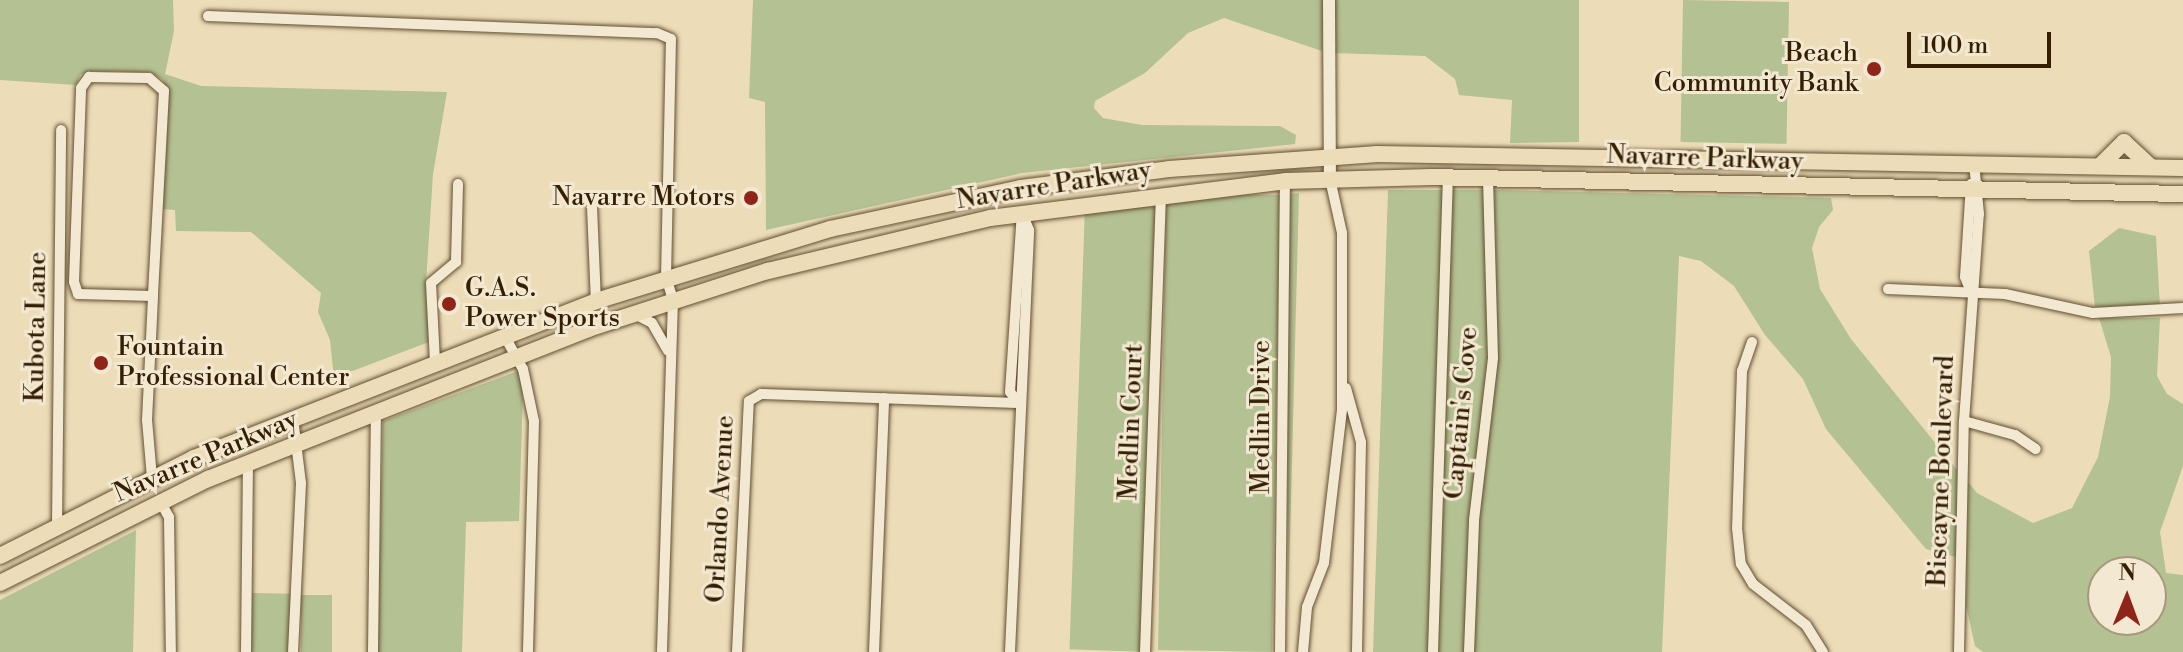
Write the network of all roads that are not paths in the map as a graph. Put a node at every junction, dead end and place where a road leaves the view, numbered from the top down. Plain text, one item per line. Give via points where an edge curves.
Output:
1 (1329, 0) edge
2 (208, 16) dead end
3 (61, 130) dead end
4 (1327, 156) junction
5 (1241, 162) junction
6 (1974, 163) junction
7 (2100, 166) junction
8 (2151, 167) junction
9 (2183, 168) edge
10 (1448, 177) junction
11 (1488, 177) junction
12 (1330, 179) junction
13 (1285, 181) junction
14 (458, 184) dead end
15 (1974, 190) junction
16 (1161, 194) junction
17 (2183, 194) edge
18 (945, 202) junction
19 (592, 207) dead end
20 (1022, 213) junction
21 (666, 277) junction
22 (1888, 289) dead end
23 (1971, 292) junction
24 (153, 296) junction
25 (673, 300) junction
26 (596, 301) junction
27 (2183, 308) edge
28 (634, 313) junction
29 (504, 335) junction
30 (1752, 342) dead end
31 (671, 356) junction
32 (515, 357) junction
33 (435, 362) junction
34 (1343, 382) junction
35 (884, 398) junction
36 (1019, 403) junction
37 (376, 411) junction
38 (293, 418) junction
39 (1964, 421) junction
40 (297, 443) junction
41 (2036, 449) dead end
42 (248, 463) junction
43 (152, 478) junction
44 (160, 501) junction
45 (57, 525) junction
46 (0, 556) edge
47 (0, 583) edge
48 (171, 652) edge
49 (246, 652) edge
50 (293, 652) edge
51 (373, 652) edge
52 (528, 652) edge
53 (662, 652) edge
54 (737, 652) edge
55 (874, 652) edge
56 (1010, 652) edge
57 (1145, 652) edge
58 (1280, 652) edge
59 (1303, 652) edge
60 (1357, 652) edge
61 (1433, 652) edge
62 (1469, 652) edge
63 (1823, 652) edge
64 (1959, 652) edge

1 - 4 street
2 - 21 street via 669,36
3 - 45 street, Kubota Lane
4 - 5 highway, Navarre Parkway
4 - 6 highway, Navarre Parkway via 1489,153
4 - 12 street
5 - 18 highway, Navarre Parkway via 1054,182
5 - 20 highway via 1040,194
6 - 7 highway, Navarre Parkway
6 - 15 street, Biscayne Boulevard
7 - 8 highway, Navarre Parkway
7 - 8 highway via 2124,142
8 - 9 highway, Navarre Parkway
10 - 11 highway, Navarre Parkway
10 - 12 highway, Navarre Parkway
10 - 61 street
11 - 15 highway, Navarre Parkway
11 - 62 street, Captain's Cove via 1493,358 1474,520
12 - 13 highway, Navarre Parkway
12 - 34 street via 1342,233
13 - 16 highway, Navarre Parkway
13 - 58 street, Medlin Drive
14 - 33 street via 456,262 431,283
15 - 17 highway, Navarre Parkway
15 - 23 street, Biscayne Boulevard via 1965,277
16 - 20 highway, Navarre Parkway
16 - 57 street, Medlin Court
18 - 20 highway via 982,201
18 - 21 highway, Navarre Parkway
19 - 26 street
20 - 25 highway, Navarre Parkway via 859,247
20 - 36 street via 1029,230
21 - 25 street
21 - 26 highway, Navarre Parkway
22 - 23 street
23 - 27 street via 2026,297 2093,313
23 - 39 street, Biscayne Boulevard
24 - 24 street via 164,91 149,78 84,78 74,282 78,294
24 - 43 street via 147,420
25 - 28 highway, Navarre Parkway
25 - 31 street
26 - 29 highway, Navarre Parkway
28 - 31 street via 652,323
28 - 32 highway, Navarre Parkway
29 - 32 street
29 - 33 highway, Navarre Parkway
30 - 63 street via 1742,371 1737,528 1741,564 1753,584 1806,625
31 - 53 street
32 - 37 highway, Navarre Parkway
32 - 52 street via 523,369 534,421
33 - 38 highway, Navarre Parkway
34 - 59 street via 1324,563 1307,607
34 - 60 street via 1361,442
35 - 36 street, Orlando Avenue
35 - 54 street, Orlando Avenue via 761,394 749,401
35 - 55 street
36 - 56 street
37 - 40 highway, Navarre Parkway
37 - 51 street
38 - 40 street
38 - 43 highway, Navarre Parkway
39 - 41 street via 2015,435
39 - 64 street, Biscayne Boulevard
40 - 42 highway, Navarre Parkway
40 - 50 street via 301,483
42 - 44 highway, Navarre Parkway
42 - 49 street
43 - 45 highway, Navarre Parkway
44 - 47 highway, Navarre Parkway
44 - 48 street via 169,517
45 - 46 highway, Navarre Parkway

